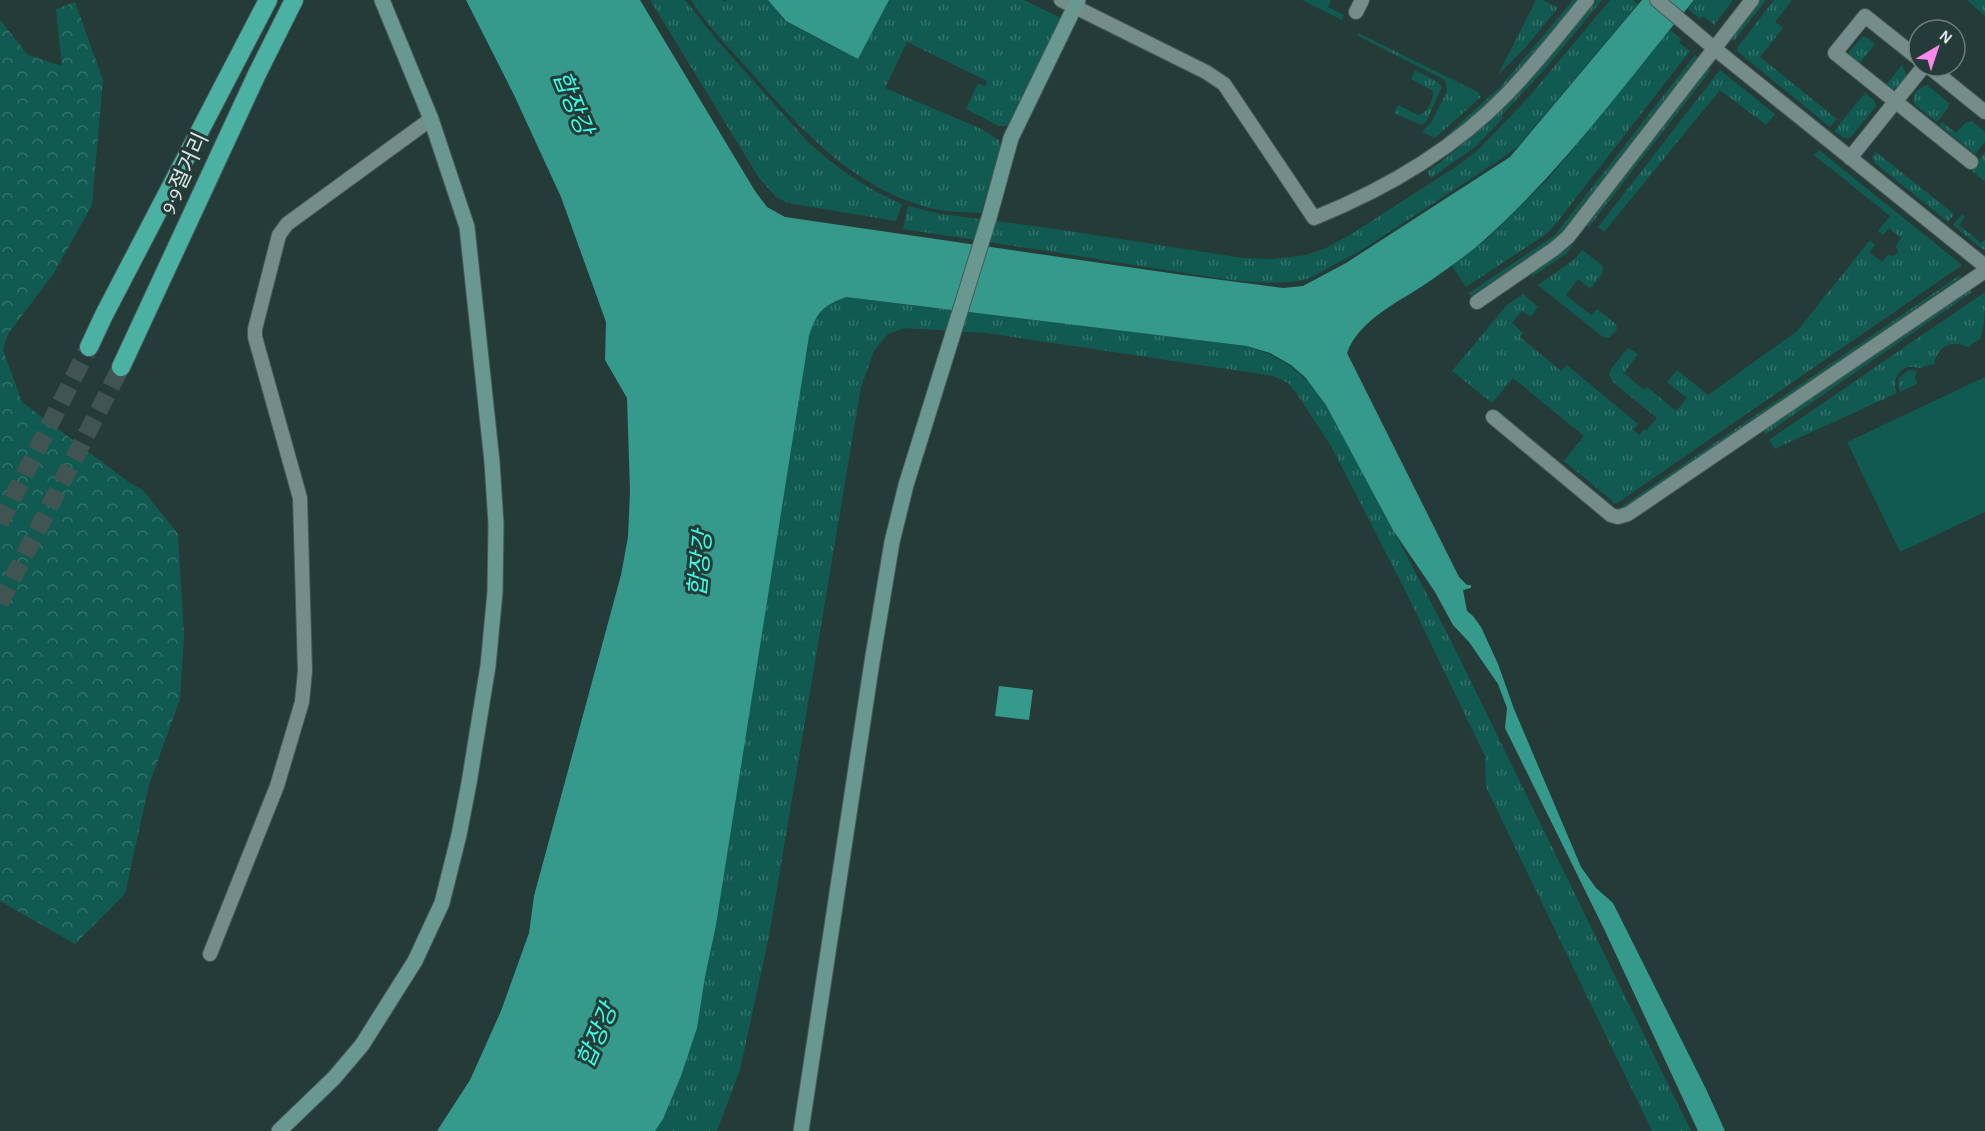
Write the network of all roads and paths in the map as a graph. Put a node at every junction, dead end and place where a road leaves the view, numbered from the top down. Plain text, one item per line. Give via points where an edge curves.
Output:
1 (268, 0) edge
2 (294, 0) edge
3 (382, 0) edge
4 (1587, 0) edge
5 (1657, 0) edge
6 (1752, 0) edge
7 (1071, 2) edge
8 (1715, 49) junction
9 (1907, 49) edge
10 (1916, 78) edge
11 (1941, 78) edge
12 (1896, 101) junction
13 (1985, 112) edge
14 (430, 119) junction
15 (1850, 158) junction
16 (1971, 162) dead end
17 (1985, 266) edge
18 (1985, 271) edge
19 (1477, 302) dead end
20 (89, 347) tunnel mouth
21 (121, 367) tunnel mouth
22 (1493, 417) dead end
23 (210, 954) dead end
24 (279, 1131) edge
25 (801, 1131) edge

1 - 20 highway, 9·9절거리
2 - 21 highway, 9·9절거리
3 - 14 street
4 - 7 street via 1506,95 1452,143 1391,183 1314,218 1224,84
5 - 8 street
6 - 8 street
7 - 25 street via 1011,138 892,542
8 - 15 street
8 - 19 street via 1568,237
9 - 12 street via 1865,16 1835,53
10 - 12 street
11 - 13 street
12 - 15 street
12 - 16 street
14 - 23 street via 287,224 279,235 255,337 300,498 305,671 302,702 277,786
14 - 24 street via 467,226 483,370 496,524 488,666 459,836 442,903 415,961 362,1045
15 - 17 street
18 - 22 street via 1628,514 1618,517

